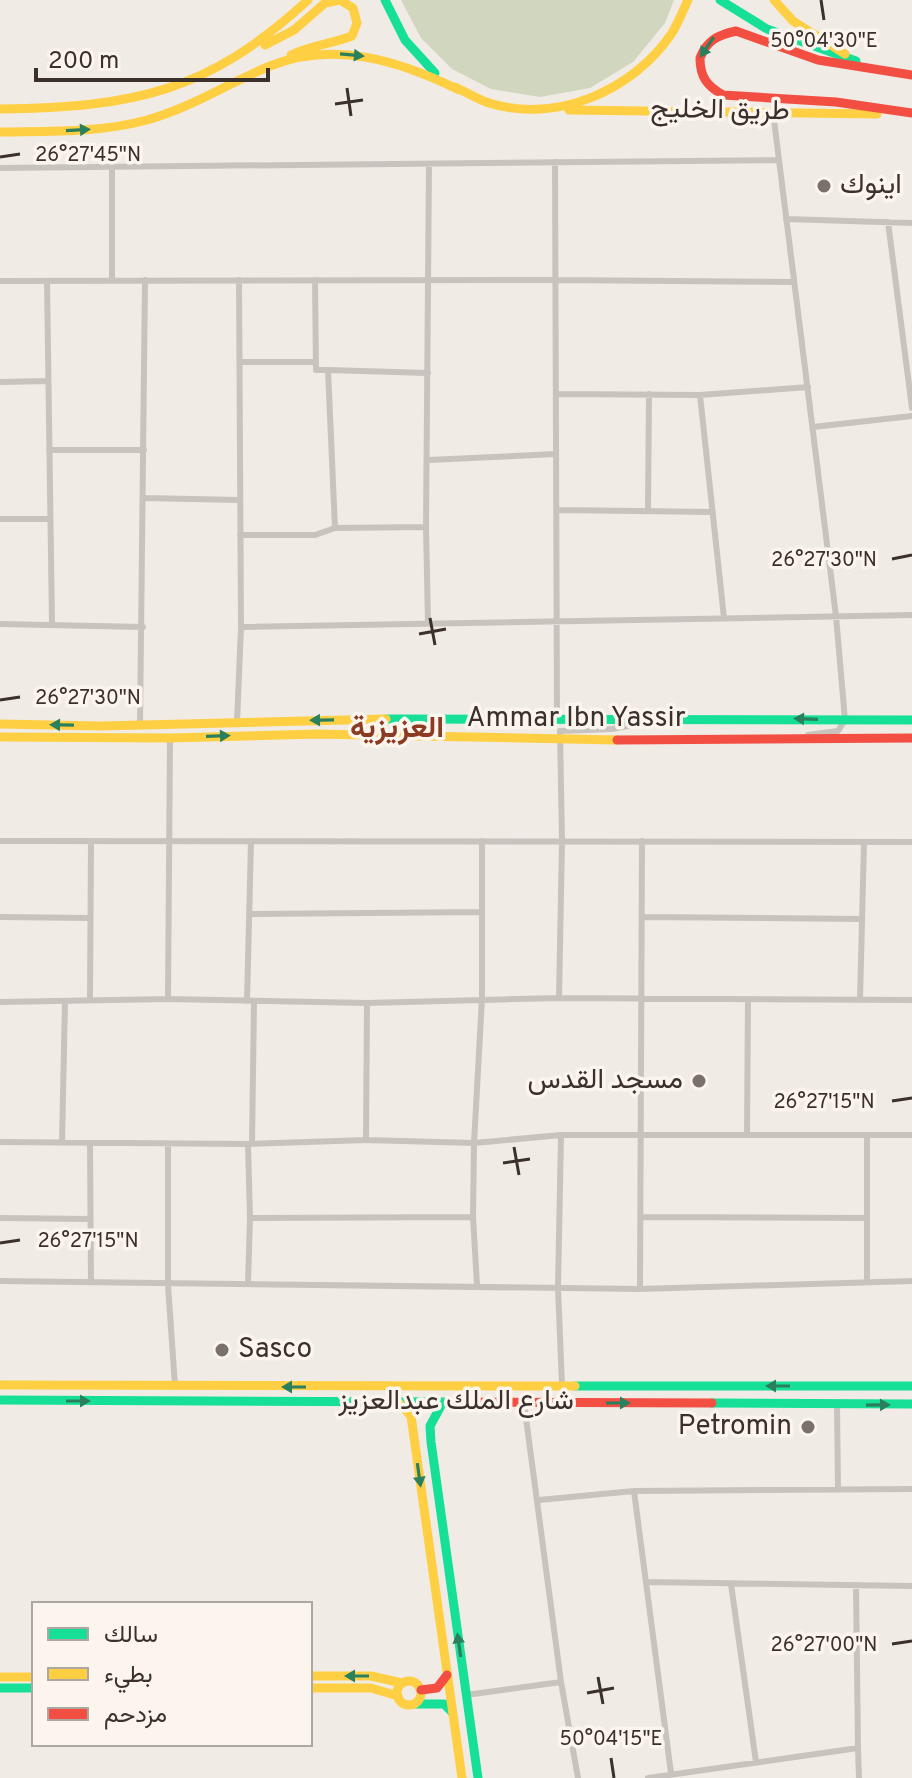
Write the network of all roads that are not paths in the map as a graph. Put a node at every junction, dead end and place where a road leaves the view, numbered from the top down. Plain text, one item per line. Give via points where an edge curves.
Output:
1 (308, 0) edge
2 (385, 0) edge
3 (688, 0) edge
4 (720, 0) edge
5 (774, 0) edge
6 (246, 55) junction
7 (855, 60) junction
8 (271, 65) junction
9 (912, 75) edge
10 (459, 90) junction
11 (0, 109) edge
12 (527, 109) junction
13 (773, 112) junction
14 (912, 114) edge
15 (0, 132) edge
16 (779, 160) junction
17 (555, 162) junction
18 (429, 164) junction
19 (112, 167) junction
20 (0, 168) edge
21 (786, 219) junction
22 (888, 222) junction
23 (912, 223) edge
24 (112, 280) junction
25 (145, 280) junction
26 (239, 280) junction
27 (315, 280) junction
28 (428, 280) junction
29 (556, 280) junction
30 (0, 281) edge
31 (47, 281) junction
32 (794, 282) junction
33 (901, 325) junction
34 (912, 326) edge
35 (240, 362) junction
36 (315, 362) junction
37 (328, 370) junction
38 (428, 373) junction
39 (48, 381) junction
40 (0, 382) edge
41 (808, 387) junction
42 (556, 394) junction
43 (649, 394) junction
44 (700, 395) junction
45 (912, 408) edge
46 (912, 416) edge
47 (813, 427) junction
48 (49, 450) junction
49 (144, 450) junction
50 (556, 454) junction
51 (428, 460) junction
52 (144, 498) junction
53 (240, 500) junction
54 (557, 510) junction
55 (648, 511) junction
56 (713, 512) junction
57 (0, 519) edge
58 (50, 519) junction
59 (426, 527) junction
60 (335, 528) junction
61 (240, 535) junction
62 (912, 615) edge
63 (836, 616) junction
64 (724, 618) junction
65 (557, 620) junction
66 (428, 623) junction
67 (0, 624) edge
68 (52, 625) junction
69 (143, 627) junction
70 (241, 627) junction
71 (668, 718) junction
72 (557, 719) junction
73 (845, 720) junction
74 (912, 720) edge
75 (237, 722) junction
76 (0, 724) edge
77 (140, 725) junction
78 (0, 737) edge
79 (170, 738) junction
80 (776, 738) junction
81 (912, 738) edge
82 (558, 740) junction
83 (0, 841) edge
84 (251, 841) junction
85 (482, 841) junction
86 (562, 841) junction
87 (642, 841) junction
88 (864, 842) junction
89 (912, 842) edge
90 (91, 843) junction
91 (168, 843) junction
92 (482, 912) junction
93 (250, 914) junction
94 (0, 917) edge
95 (642, 917) junction
96 (89, 918) junction
97 (861, 919) junction
98 (482, 998) junction
99 (559, 998) junction
100 (641, 998) junction
101 (168, 999) junction
102 (748, 999) junction
103 (90, 1000) junction
104 (860, 1000) junction
105 (912, 1000) edge
106 (65, 1001) junction
107 (250, 1001) junction
108 (0, 1002) edge
109 (367, 1003) junction
110 (561, 1135) junction
111 (641, 1135) junction
112 (747, 1135) junction
113 (867, 1135) junction
114 (912, 1135) edge
115 (366, 1140) junction
116 (0, 1142) edge
117 (62, 1143) junction
118 (474, 1143) junction
119 (90, 1144) junction
120 (250, 1144) junction
121 (168, 1145) junction
122 (473, 1217) junction
123 (641, 1217) junction
124 (0, 1218) edge
125 (250, 1218) junction
126 (867, 1218) junction
127 (90, 1219) junction
128 (0, 1281) edge
129 (867, 1281) junction
130 (912, 1281) edge
131 (91, 1282) junction
132 (248, 1284) junction
133 (168, 1285) junction
134 (477, 1285) junction
135 (558, 1288) junction
136 (640, 1289) junction
137 (0, 1385) edge
138 (562, 1385) junction
139 (175, 1386) junction
140 (912, 1386) edge
141 (0, 1400) edge
142 (443, 1402) junction
143 (399, 1403) junction
144 (524, 1403) junction
145 (912, 1404) edge
146 (837, 1405) junction
147 (430, 1426) junction
148 (413, 1428) junction
149 (912, 1489) edge
150 (838, 1490) junction
151 (634, 1491) junction
152 (539, 1500) junction
153 (646, 1582) junction
154 (731, 1584) junction
155 (856, 1585) junction
156 (912, 1586) edge
157 (447, 1675) junction
158 (312, 1676) edge
159 (0, 1677) edge
160 (32, 1677) edge
161 (561, 1682) junction
162 (402, 1683) junction
163 (0, 1688) edge
164 (32, 1688) edge
165 (312, 1688) edge
166 (421, 1690) junction
167 (466, 1695) junction
168 (398, 1696) junction
169 (415, 1704) junction
170 (453, 1714) junction
171 (858, 1748) junction
172 (756, 1762) junction
173 (671, 1773) junction
174 (462, 1778) edge
175 (478, 1778) edge
176 (578, 1778) edge
177 (648, 1778) edge
178 (859, 1778) edge

1 - 6 street
2 - 10 street via 413,52
3 - 12 street via 664,46 631,78 571,106
4 - 7 street via 781,35
5 - 7 street via 793,21
6 - 8 street via 294,30 325,3 340,0 353,8 357,23 352,36 307,47
6 - 11 street via 191,82 131,100 67,109
7 - 9 street
8 -> 10 street via 326,53 370,56 408,66
15 -> 8 street via 85,130 145,120 197,102
9 -> 14 street via 818,60 736,31 710,39 699,62 709,87 723,95 836,102
10 - 12 street
12 - 13 street, طريق الخليج
13 - 14 street, طريق الخليج
13 - 16 street
16 - 17 street
16 - 21 street
17 - 18 street
17 - 29 street
18 - 19 street
18 - 28 street
19 - 20 street
19 - 24 street
21 - 22 street
21 - 32 street
22 - 23 street
22 - 33 street
24 - 25 street
24 - 31 street
25 - 26 street
25 - 49 street
26 - 27 street
26 - 35 street
27 - 28 street
27 - 36 street
28 - 29 street
28 - 38 street
29 - 32 street
29 - 42 street
30 - 31 street
31 - 39 street
32 - 41 street
33 - 34 street
33 - 45 street
35 - 36 street
35 - 53 street
36 - 37 street via 316,370
37 - 38 street
37 - 60 street
38 - 51 street
39 - 40 street
39 - 48 street
41 - 44 street
41 - 47 street
42 - 43 street
42 - 50 street
43 - 44 street
43 - 55 street
44 - 56 street
46 - 47 street
47 - 63 street
48 - 49 street
48 - 58 street
49 - 52 street
50 - 51 street
50 - 54 street
51 - 59 street
52 - 53 street
52 - 69 street
53 - 61 street
54 - 55 street
54 - 65 street
55 - 56 street
56 - 64 street
57 - 58 street
58 - 68 street
59 - 60 street
59 - 66 street
60 - 61 street via 315,535
61 - 70 street
62 - 63 street
63 - 64 street
63 - 73 street
64 - 65 street
65 - 66 street
65 - 72 street
66 - 70 street
67 - 68 street
68 - 69 street
69 - 77 street
70 - 75 street
71 - 72 street, Ammar Ibn Yassir
73 -> 71 street, Ammar Ibn Yassir
71 - 82 street via 612,729 560,731
72 -> 75 street, Ammar Ibn Yassir
73 - 74 street, Ammar Ibn Yassir
73 - 80 street via 838,731
75 - 77 street, Ammar Ibn Yassir
77 -> 76 street, Ammar Ibn Yassir
78 - 79 street, Ammar Ibn Yassir
79 -> 82 street, Ammar Ibn Yassir via 331,734
79 - 91 street
80 - 81 street, Ammar Ibn Yassir
80 - 82 street, Ammar Ibn Yassir
82 - 86 street
83 - 90 street
84 - 85 street
84 - 91 street
84 - 93 street
85 - 86 street
85 - 92 street
86 - 87 street
86 - 99 street
87 - 88 street
87 - 95 street
88 - 89 street
88 - 97 street
90 - 91 street
90 - 96 street
91 - 101 street
92 - 93 street
92 - 98 street
93 - 107 street
94 - 96 street
95 - 97 street
95 - 100 street
96 - 103 street
97 - 104 street
98 - 99 street
98 - 109 street
98 - 118 street
99 - 100 street
100 - 102 street
100 - 111 street
101 - 103 street
101 - 107 street
102 - 104 street
102 - 112 street
103 - 106 street
104 - 105 street
106 - 108 street
106 - 117 street
107 - 109 street
107 - 120 street
109 - 115 street
110 - 111 street
110 - 118 street
110 - 135 street
111 - 112 street
111 - 123 street
112 - 113 street
113 - 114 street
113 - 126 street
115 - 118 street
115 - 120 street
116 - 117 street
117 - 119 street
118 - 122 street
119 - 121 street
119 - 127 street
120 - 121 street
120 - 125 street
121 - 133 street
122 - 125 street
122 - 134 street
123 - 126 street
123 - 136 street
124 - 127 street
125 - 132 street
126 - 129 street
127 - 131 street
128 - 131 street
129 - 130 street
129 - 136 street
131 - 133 street
132 - 133 street
132 - 134 street
133 - 139 street
134 - 135 street
135 - 136 street
135 - 138 street
137 - 139 street, شارع الملك عبدالعزيز
138 -> 139 street, شارع الملك عبدالعزيز
140 -> 138 street, شارع الملك عبدالعزيز
141 -> 143 street, شارع الملك عبدالعزيز
142 - 143 street, شارع الملك عبدالعزيز
142 - 144 street, شارع الملك عبدالعزيز
142 - 147 street
143 - 148 street via 410,1412
144 -> 146 street, شارع الملك عبدالعزيز
144 - 152 street
146 -> 145 street, شارع الملك عبدالعزيز
146 - 150 street
147 - 148 street
167 -> 147 street
148 -> 157 street
149 - 150 street
150 - 151 street
151 - 152 street
151 - 153 street
152 - 161 street
153 - 154 street
153 - 173 street
154 - 155 street
154 - 172 street
155 - 156 street
155 - 171 street
157 - 166 street via 437,1688
157 - 170 street
162 -> 158 street via 371,1676
159 - 160 street
161 - 167 street
161 - 176 street
162 - 166 street via 413,1681
162 - 168 street
163 - 164 street
165 - 168 street via 371,1688
166 - 169 street
167 - 175 street
168 - 169 street via 405,1705
169 - 170 street via 444,1704
170 - 174 street
171 - 172 street
171 - 178 street
172 - 173 street
173 - 177 street

